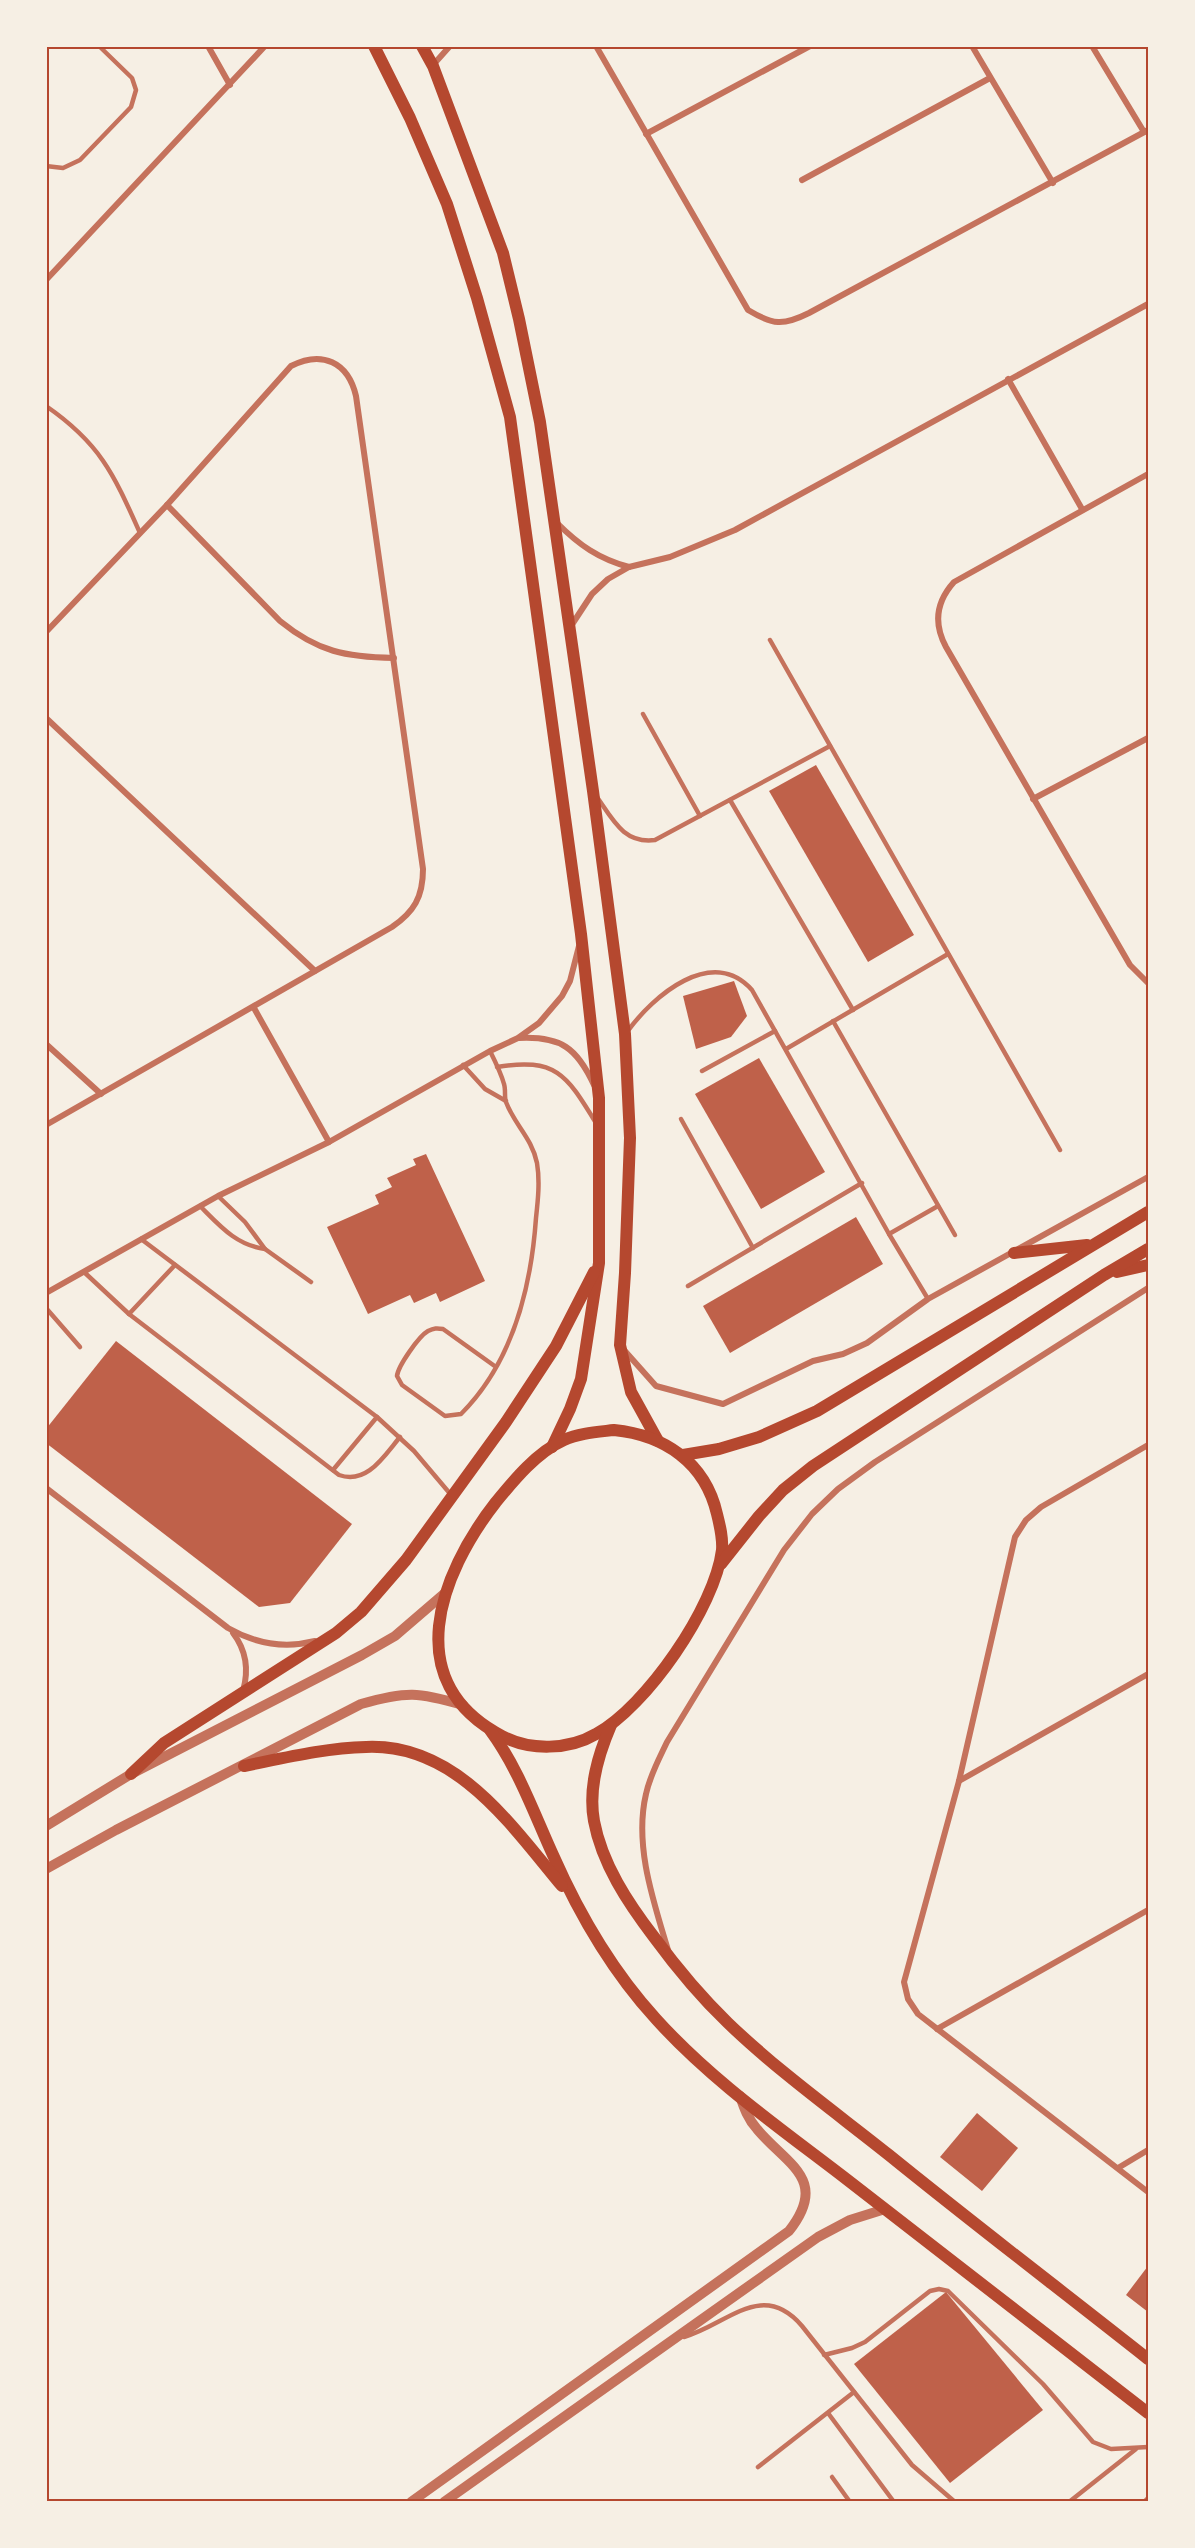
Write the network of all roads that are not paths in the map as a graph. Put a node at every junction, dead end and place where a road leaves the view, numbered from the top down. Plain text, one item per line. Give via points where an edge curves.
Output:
1 (208, 46) edge
2 (265, 46) edge
3 (374, 46) edge
4 (422, 46) edge
5 (450, 46) edge
6 (596, 46) edge
7 (810, 46) edge
8 (972, 46) edge
9 (1092, 46) edge
10 (100, 47) edge
11 (433, 66) junction
12 (990, 78) junction
13 (230, 85) junction
14 (1146, 131) edge
15 (646, 134) junction
16 (46, 166) edge
17 (802, 180) dead end
18 (1053, 183) junction
19 (46, 280) edge
20 (1149, 304) edge
21 (1008, 379) junction
22 (46, 406) edge
23 (1149, 474) edge
24 (167, 505) junction
25 (1082, 509) junction
26 (555, 520) junction
27 (140, 533) junction
28 (629, 567) junction
29 (570, 628) junction
30 (46, 632) edge
31 (770, 640) dead end
32 (394, 658) junction
33 (643, 714) dead end
34 (46, 718) edge
35 (1149, 738) edge
36 (830, 746) junction
37 (593, 791) junction
38 (1033, 799) junction
39 (730, 800) junction
40 (700, 816) junction
41 (581, 934) junction
42 (948, 954) junction
43 (315, 971) junction
44 (1149, 983) edge
45 (254, 1008) junction
46 (853, 1010) junction
47 (833, 1021) junction
48 (775, 1032) junction
49 (625, 1034) junction
50 (518, 1038) junction
51 (46, 1044) edge
52 (786, 1049) junction
53 (490, 1050) junction
54 (463, 1065) junction
55 (497, 1067) junction
56 (702, 1071) dead end
57 (101, 1094) junction
58 (599, 1098) junction
59 (506, 1101) junction
60 (681, 1119) dead end
61 (46, 1125) edge
62 (600, 1130) junction
63 (329, 1142) junction
64 (1060, 1150) dead end
65 (1149, 1177) edge
66 (862, 1183) junction
67 (218, 1196) junction
68 (200, 1206) junction
69 (938, 1206) junction
70 (1149, 1212) edge
71 (889, 1234) junction
72 (955, 1235) dead end
73 (141, 1239) junction
74 (1094, 1244) junction
75 (753, 1248) junction
76 (1149, 1249) edge
77 (265, 1250) junction
78 (1014, 1253) junction
79 (599, 1263) junction
80 (175, 1265) junction
81 (1149, 1265) edge
82 (84, 1272) junction
83 (1104, 1275) junction
84 (311, 1282) dead end
85 (688, 1286) dead end
86 (1149, 1288) edge
87 (46, 1293) edge
88 (928, 1299) junction
89 (46, 1308) edge
90 (129, 1314) junction
91 (620, 1346) junction
92 (80, 1347) dead end
93 (496, 1367) junction
94 (377, 1417) junction
95 (400, 1437) junction
96 (658, 1441) junction
97 (1149, 1445) edge
98 (552, 1447) junction
99 (683, 1455) junction
100 (333, 1470) junction
101 (46, 1488) edge
102 (452, 1496) junction
103 (718, 1567) junction
104 (445, 1593) junction
105 (228, 1628) junction
106 (336, 1634) junction
107 (1149, 1674) edge
108 (243, 1693) junction
109 (463, 1705) junction
110 (611, 1725) junction
111 (490, 1730) junction
112 (244, 1766) junction
113 (131, 1774) junction
114 (959, 1781) junction
115 (46, 1826) edge
116 (46, 1869) edge
117 (573, 1899) junction
118 (1149, 1910) edge
119 (670, 1959) junction
120 (937, 2029) junction
121 (740, 2096) junction
122 (1149, 2150) edge
123 (1118, 2168) junction
124 (1149, 2192) edge
125 (885, 2209) junction
126 (676, 2339) junction
127 (824, 2355) junction
128 (1149, 2359) edge
129 (854, 2392) junction
130 (828, 2413) junction
131 (1149, 2413) edge
132 (1149, 2447) edge
133 (1136, 2449) junction
134 (758, 2467) dead end
135 (832, 2477) dead end
136 (1149, 2498) edge
137 (952, 2501) edge
138 (411, 2502) edge
139 (444, 2502) edge
140 (850, 2502) edge
141 (894, 2502) edge
142 (1069, 2502) edge
143 (1144, 2502) edge

1 - 13 street
2 - 13 street
3 - 41 main road via 447,204 507,408
4 - 11 main road
5 - 11 street
6 - 15 street
7 - 15 street
8 - 12 street
9 - 14 street
10 - 16 lane via 132,78 136,90 131,107 80,160 63,168
11 - 26 main road via 503,253 531,375
12 - 17 street
12 - 18 street
13 - 19 street
14 - 18 street
15 - 18 street via 748,310 767,322 789,323
20 - 21 street
21 - 25 street
21 - 28 street via 735,530 680,553
22 - 27 lane via 81,432 104,458
23 - 25 street
24 - 27 street
24 - 32 street via 299,637 344,655
24 - 32 street via 291,366 314,358 338,365 357,396
25 - 38 street via 954,582 938,613 940,637
26 - 28 street via 589,551
26 - 29 main road
27 - 30 street
28 - 29 street via 592,594
29 - 37 main road
31 - 36 lane
32 - 43 street via 423,887 417,904 406,917
33 - 40 lane
34 - 43 street
35 - 38 street
36 - 39 lane
36 - 42 lane
37 - 40 lane via 622,832 638,840 656,840
37 - 49 main road
38 - 44 street via 1130,965
39 - 40 lane
39 - 46 lane
41 - 50 street via 562,996
41 - 58 main road
42 - 46 lane
42 - 64 lane
43 - 45 street
45 - 57 street
45 - 63 street
46 - 47 lane
47 - 52 lane
47 - 69 lane
48 - 49 lane via 742,979 713,972 658,997
48 - 52 lane
48 - 56 lane
49 - 91 main road via 630,1138
50 - 53 street
50 - 58 street via 544,1038 564,1045 586,1067
51 - 57 street
52 - 66 lane
53 - 54 street
53 - 55 lane
54 - 59 lane via 491,1094
54 - 63 street
55 - 59 lane
55 - 62 lane via 526,1063 562,1076 572,1084
57 - 61 street
58 - 62 main road
59 - 93 lane via 533,1150 538,1189 527,1290
60 - 75 lane
62 - 79 main road
63 - 67 street
65 - 78 street
66 - 71 lane
66 - 75 lane
67 - 68 street
67 - 77 lane via 250,1228
68 - 73 street
68 - 77 lane via 235,1239
69 - 71 lane
69 - 72 lane
70 - 74 main road
71 - 88 lane
73 - 80 lane
73 - 82 street
74 - 78 main road
74 - 99 main road via 817,1411 759,1437
75 - 85 lane
76 - 83 main road
77 - 84 lane
78 - 88 street
79 - 98 main road via 581,1379
79 - 102 main road via 556,1346
80 - 90 lane
80 - 94 lane
81 - 83 main road
82 - 87 street
82 - 90 lane
83 - 103 main road via 813,1466 783,1490
86 - 119 street via 847,1483 812,1514 784,1550 667,1742 646,1794 642,1823 644,1853 651,1896
88 - 91 street via 867,1343 813,1361 723,1404 656,1386
89 - 92 lane
90 - 100 lane
91 - 96 main road via 631,1392
93 - 93 lane via 467,1408 453,1417 437,1412 402,1385 397,1376 425,1332 434,1328 443,1329
94 - 95 lane
94 - 100 lane
95 - 100 lane via 360,1476 346,1477
95 - 102 lane
96 - 98 main road via 614,1430 584,1434
96 - 99 main road
97 - 114 street via 1041,1507 1015,1537
98 - 104 main road via 509,1485 477,1526
99 - 103 main road via 703,1478 715,1504 722,1548
101 - 105 street
102 - 106 main road via 406,1560 361,1612
103 - 110 main road via 711,1590 675,1652 644,1692
104 - 109 main road via 439,1646 447,1677
104 - 113 street via 395,1636
105 - 106 street via 254,1640 283,1646
105 - 108 street via 246,1661
106 - 108 main road
107 - 114 street
108 - 113 main road via 164,1743
109 - 111 main road
109 - 112 street via 426,1694 396,1694 361,1704
110 - 111 main road via 572,1743 550,1746 517,1743
110 - 119 main road via 595,1772 594,1821 618,1884
111 - 117 main road via 518,1773
112 - 116 street
112 - 117 main road via 368,1746 397,1749 428,1759 462,1777 488,1800
113 - 115 street
114 - 120 street via 905,1973 905,1991 912,2007
117 - 121 main road via 616,1969 656,2019
118 - 120 street
119 - 128 main road via 727,2022 765,2055
120 - 123 street
121 - 125 main road
121 - 138 street via 756,2128 798,2169 804,2184 805,2201 800,2217 789,2231
122 - 123 street
123 - 124 street
125 - 126 street via 834,2228
125 - 131 main road
126 - 127 lane via 710,2328 750,2306 774,2306 794,2317
126 - 139 street
127 - 129 lane
127 - 133 lane via 865,2342 930,2290 948,2291 1028,2368 1093,2442 1111,2449
129 - 130 lane
129 - 137 lane via 912,2465
130 - 134 lane
130 - 141 lane
132 - 133 lane
133 - 142 lane
135 - 140 lane
136 - 143 lane

